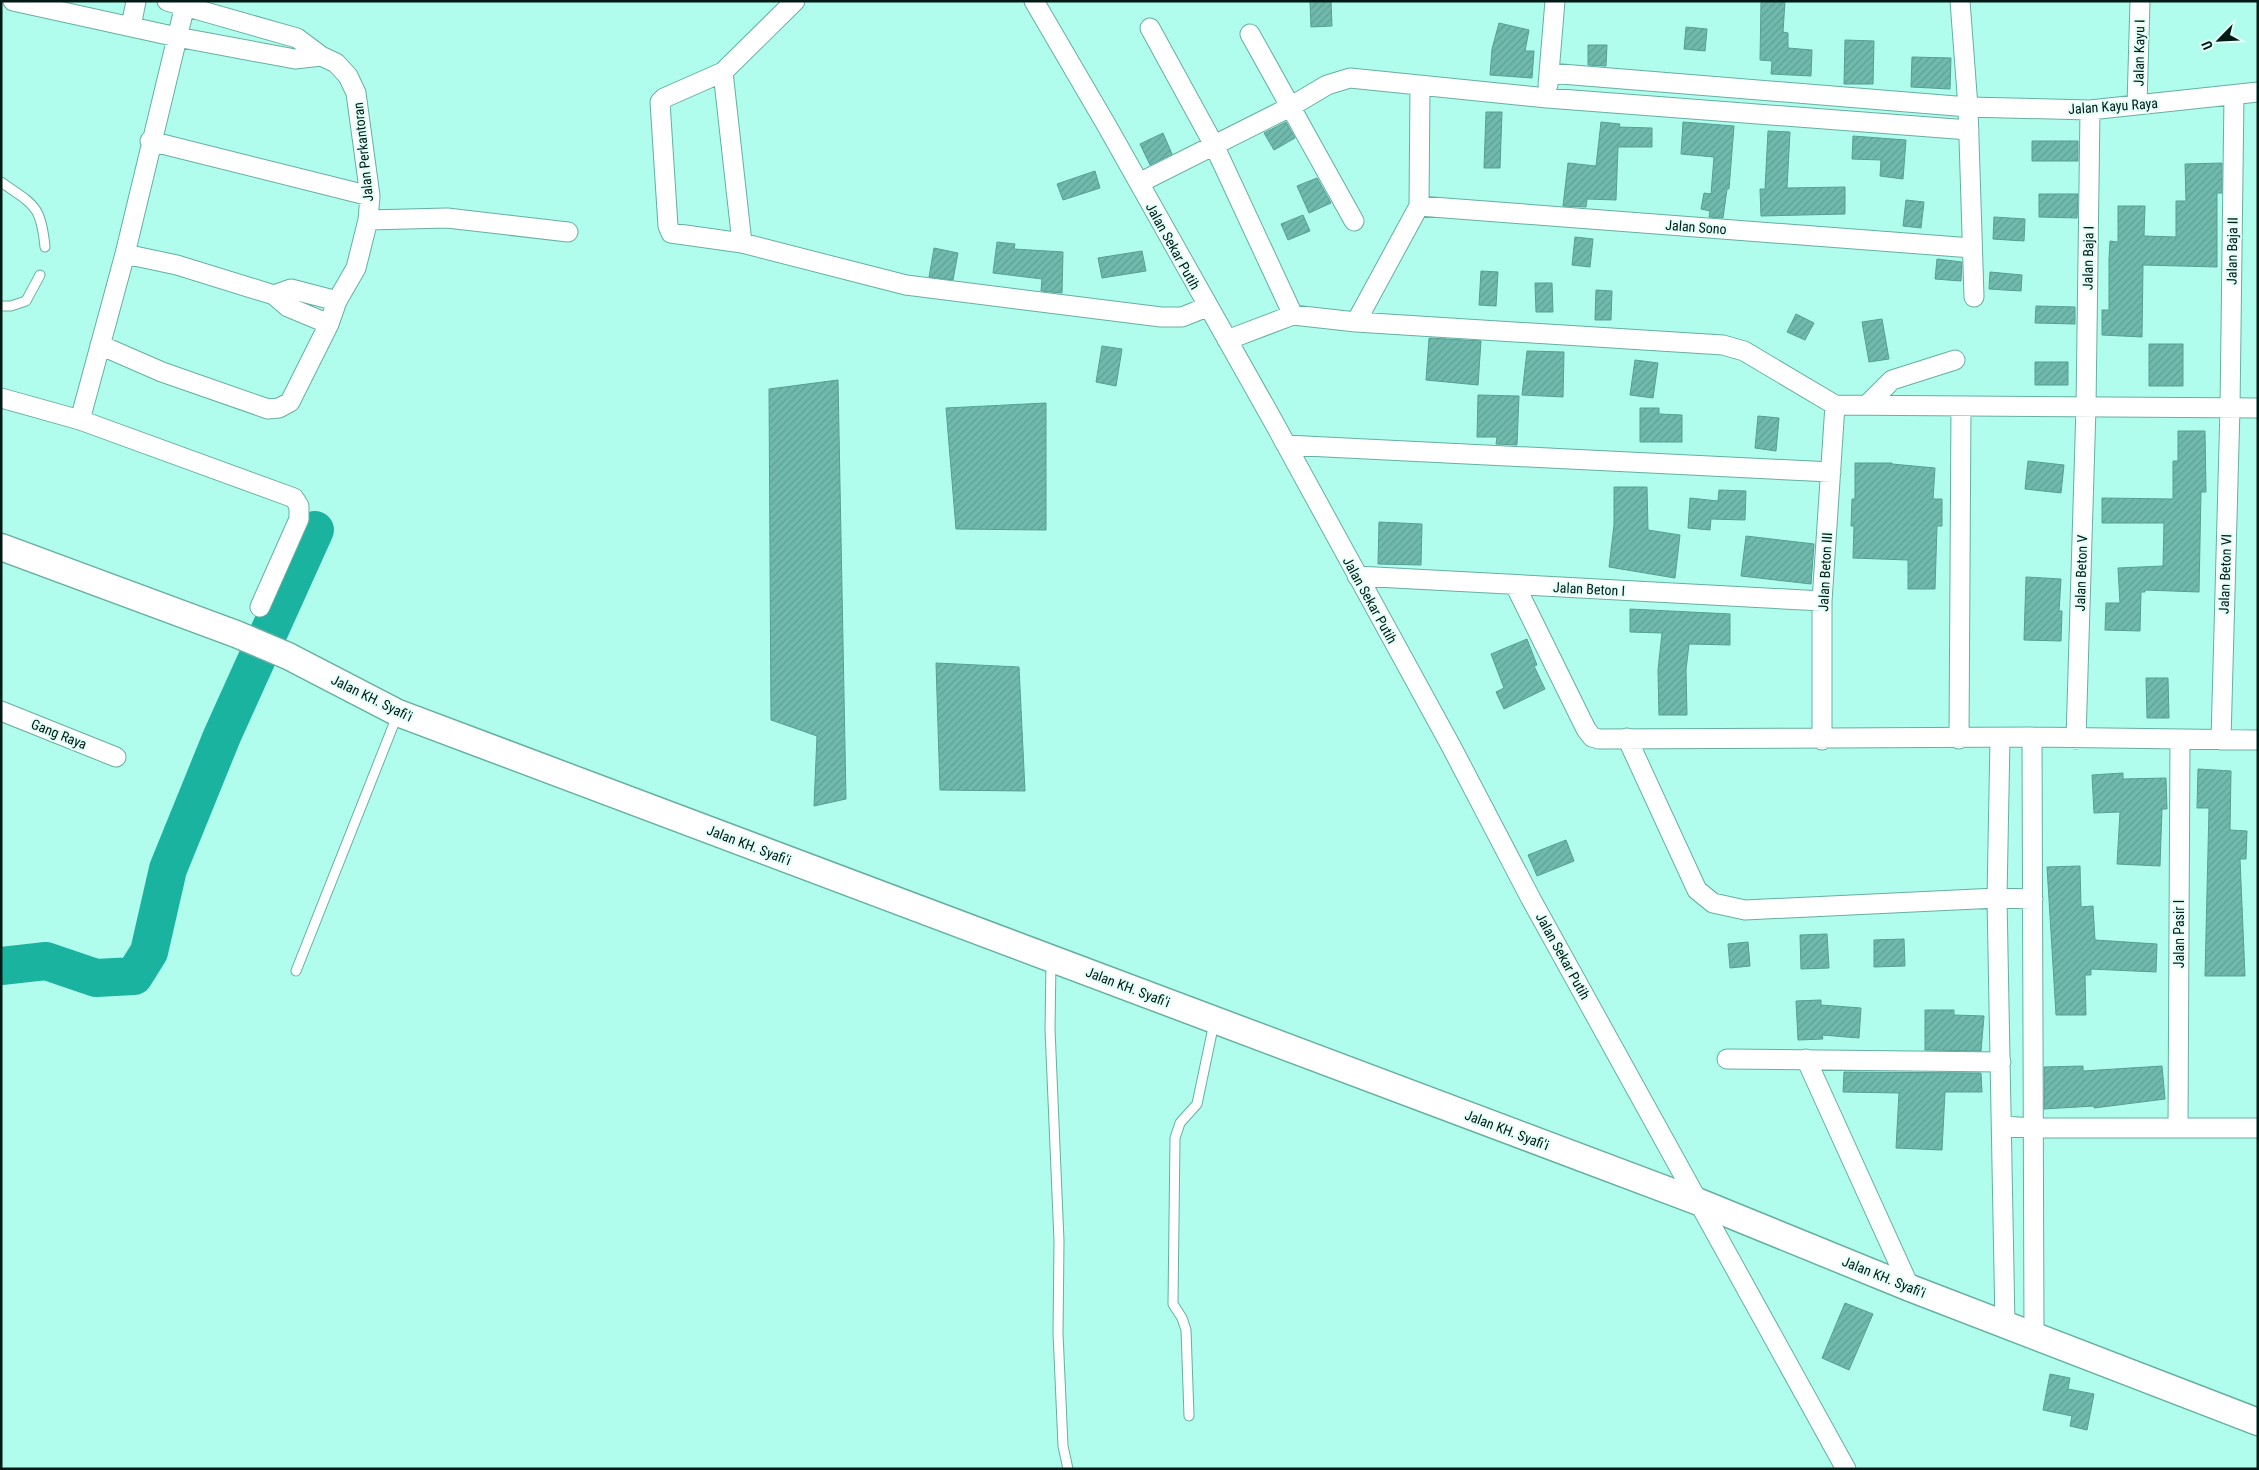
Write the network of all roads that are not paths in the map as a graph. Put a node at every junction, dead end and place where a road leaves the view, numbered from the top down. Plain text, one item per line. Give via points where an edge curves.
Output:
1 (13, 1) edge
2 (136, 1) edge
3 (795, 1) edge
4 (1034, 1) edge
5 (1555, 1) edge
6 (1960, 1) edge
7 (2140, 1) edge
8 (176, 3) edge
9 (59, 6) edge
10 (130, 27) junction
11 (1150, 28) dead end
12 (1250, 34) dead end
13 (177, 37) junction
14 (321, 56) junction
15 (723, 72) junction
16 (1549, 73) junction
17 (1420, 86) junction
18 (2258, 92) edge
19 (2234, 95) junction
20 (1547, 98) junction
21 (2138, 105) junction
22 (1290, 107) junction
23 (1968, 107) junction
24 (2090, 110) junction
25 (1969, 130) junction
26 (150, 141) junction
27 (1214, 145) junction
28 (1, 182) edge
29 (1139, 184) junction
30 (370, 196) junction
31 (1419, 206) junction
32 (368, 220) junction
33 (1354, 221) dead end
34 (568, 232) dead end
35 (742, 242) junction
36 (45, 247) dead end
37 (1972, 248) junction
38 (125, 254) junction
39 (40, 275) dead end
40 (274, 295) junction
41 (1974, 297) dead end
42 (337, 300) junction
43 (1, 306) edge
44 (1208, 307) junction
45 (1292, 315) junction
46 (1354, 321) junction
47 (329, 324) junction
48 (1227, 340) junction
49 (100, 346) junction
50 (1955, 360) dead end
51 (1, 398) edge
52 (1835, 404) junction
53 (1867, 405) junction
54 (1961, 406) junction
55 (2086, 407) junction
56 (2230, 408) junction
57 (2258, 408) edge
58 (80, 420) junction
59 (1286, 445) junction
60 (1831, 472) junction
61 (1, 547) edge
62 (1357, 576) junction
63 (1514, 585) junction
64 (1822, 601) junction
65 (260, 606) dead end
66 (1, 711) edge
67 (398, 713) junction
68 (1627, 738) junction
69 (2000, 738) junction
70 (2032, 738) junction
71 (1958, 739) junction
72 (2076, 739) junction
73 (1822, 740) junction
74 (2180, 740) junction
75 (2221, 740) junction
76 (2258, 740) edge
77 (116, 757) dead end
78 (1997, 898) junction
79 (2033, 899) junction
80 (1051, 959) junction
81 (296, 972) dead end
82 (1214, 1020) junction
83 (1727, 1058) dead end
84 (1806, 1059) junction
85 (2001, 1062) junction
86 (2002, 1126) junction
87 (2033, 1128) junction
88 (2178, 1128) junction
89 (2258, 1128) edge
90 (1700, 1202) junction
91 (1910, 1288) junction
92 (2005, 1325) junction
93 (2034, 1336) junction
94 (1189, 1416) dead end
95 (2258, 1422) edge
96 (1068, 1469) edge
97 (1846, 1469) edge

1 - 9 street
2 - 10 street
3 - 15 street
4 - 29 street, Jalan Sekar Putih
5 - 16 street
6 - 23 street
7 - 21 street, Jalan Kayu I
8 - 13 street
8 - 14 street, Jalan Perkantoran via 297,38
9 - 10 street
10 - 13 street
11 - 27 street
12 - 22 street
13 - 14 street via 295,59
13 - 26 street
14 - 30 street, Jalan Perkantoran via 336,63 348,76 356,93
15 - 35 street
15 - 35 street via 660,102 668,226 671,233
16 - 20 street
16 - 23 street, Jalan Kayu Raya
17 - 20 street
17 - 22 street via 1350,78 1327,85
17 - 31 street
18 - 19 street, Jalan Kayu Raya
19 - 21 street, Jalan Kayu Raya
19 - 56 street, Jalan Baja II
20 - 25 street
21 - 24 street, Jalan Kayu Raya
22 - 27 street
22 - 33 street
23 - 24 street, Jalan Kayu Raya
23 - 25 street
24 - 55 street, Jalan Baja I
25 - 37 street
26 - 30 street
26 - 38 street
27 - 29 street
27 - 45 street
28 - 36 lane via 36,206 43,222
29 - 44 street, Jalan Sekar Putih
30 - 32 street, Jalan Perkantoran
31 - 37 street, Jalan Sono
31 - 46 street
32 - 34 street via 447,218
32 - 42 street, Jalan Perkantoran via 356,268
35 - 44 street via 906,286 1161,317 1182,317
37 - 41 street
38 - 40 street
38 - 49 street
39 - 43 lane via 26,300
40 - 42 street via 291,290
40 - 47 street via 288,307
42 - 47 street, Jalan Perkantoran
44 - 48 street, Jalan Sekar Putih
45 - 46 street
45 - 48 street
46 - 52 street via 1723,345 1744,351
47 - 49 street, Jalan Perkantoran via 290,402 274,409 162,372
48 - 59 street, Jalan Sekar Putih
49 - 58 street
50 - 53 street via 1892,380
51 - 58 street
52 - 53 street
52 - 60 street, Jalan Beton III
53 - 54 street
54 - 55 street
54 - 71 street
55 - 56 street
55 - 72 street, Jalan Beton V
56 - 57 street
56 - 75 street, Jalan Beton VI
58 - 65 street via 294,498 299,506 299,519
59 - 60 street
59 - 62 street, Jalan Sekar Putih
60 - 64 street, Jalan Beton III
61 - 67 main road, Jalan KH. Syafi'i via 236,634 288,656
62 - 63 street, Jalan Beton I
62 - 90 street, Jalan Sekar Putih
63 - 64 street, Jalan Beton I
63 - 68 street via 1589,733 1599,740
64 - 73 street, Jalan Beton III
66 - 77 street, Gang Raya
67 - 80 main road, Jalan KH. Syafi'i
67 - 81 lane
68 - 73 street
68 - 78 street via 1697,890 1713,903 1745,910
69 - 70 street
69 - 71 street
69 - 78 street
70 - 72 street
70 - 79 street
71 - 73 street
72 - 74 street
74 - 75 street
74 - 88 street, Jalan Pasir I
75 - 76 street
78 - 79 street
78 - 85 street
79 - 87 street
80 - 82 main road, Jalan KH. Syafi'i
80 - 96 lane via 1050,1029 1059,1240 1058,1333 1063,1446
82 - 90 main road, Jalan KH. Syafi'i
82 - 94 lane via 1197,1104 1180,1123 1175,1138 1172,1292 1173,1304 1186,1330
83 - 84 street
84 - 85 street
84 - 91 street
85 - 86 street
86 - 87 street
86 - 92 street
87 - 88 street
87 - 93 street
88 - 89 street
90 - 91 main road, Jalan KH. Syafi'i
90 - 97 street, Jalan Sekar Putih
91 - 92 main road, Jalan KH. Syafi'i
92 - 93 main road, Jalan KH. Syafi'i
93 - 95 main road, Jalan KH. Syafi'i

